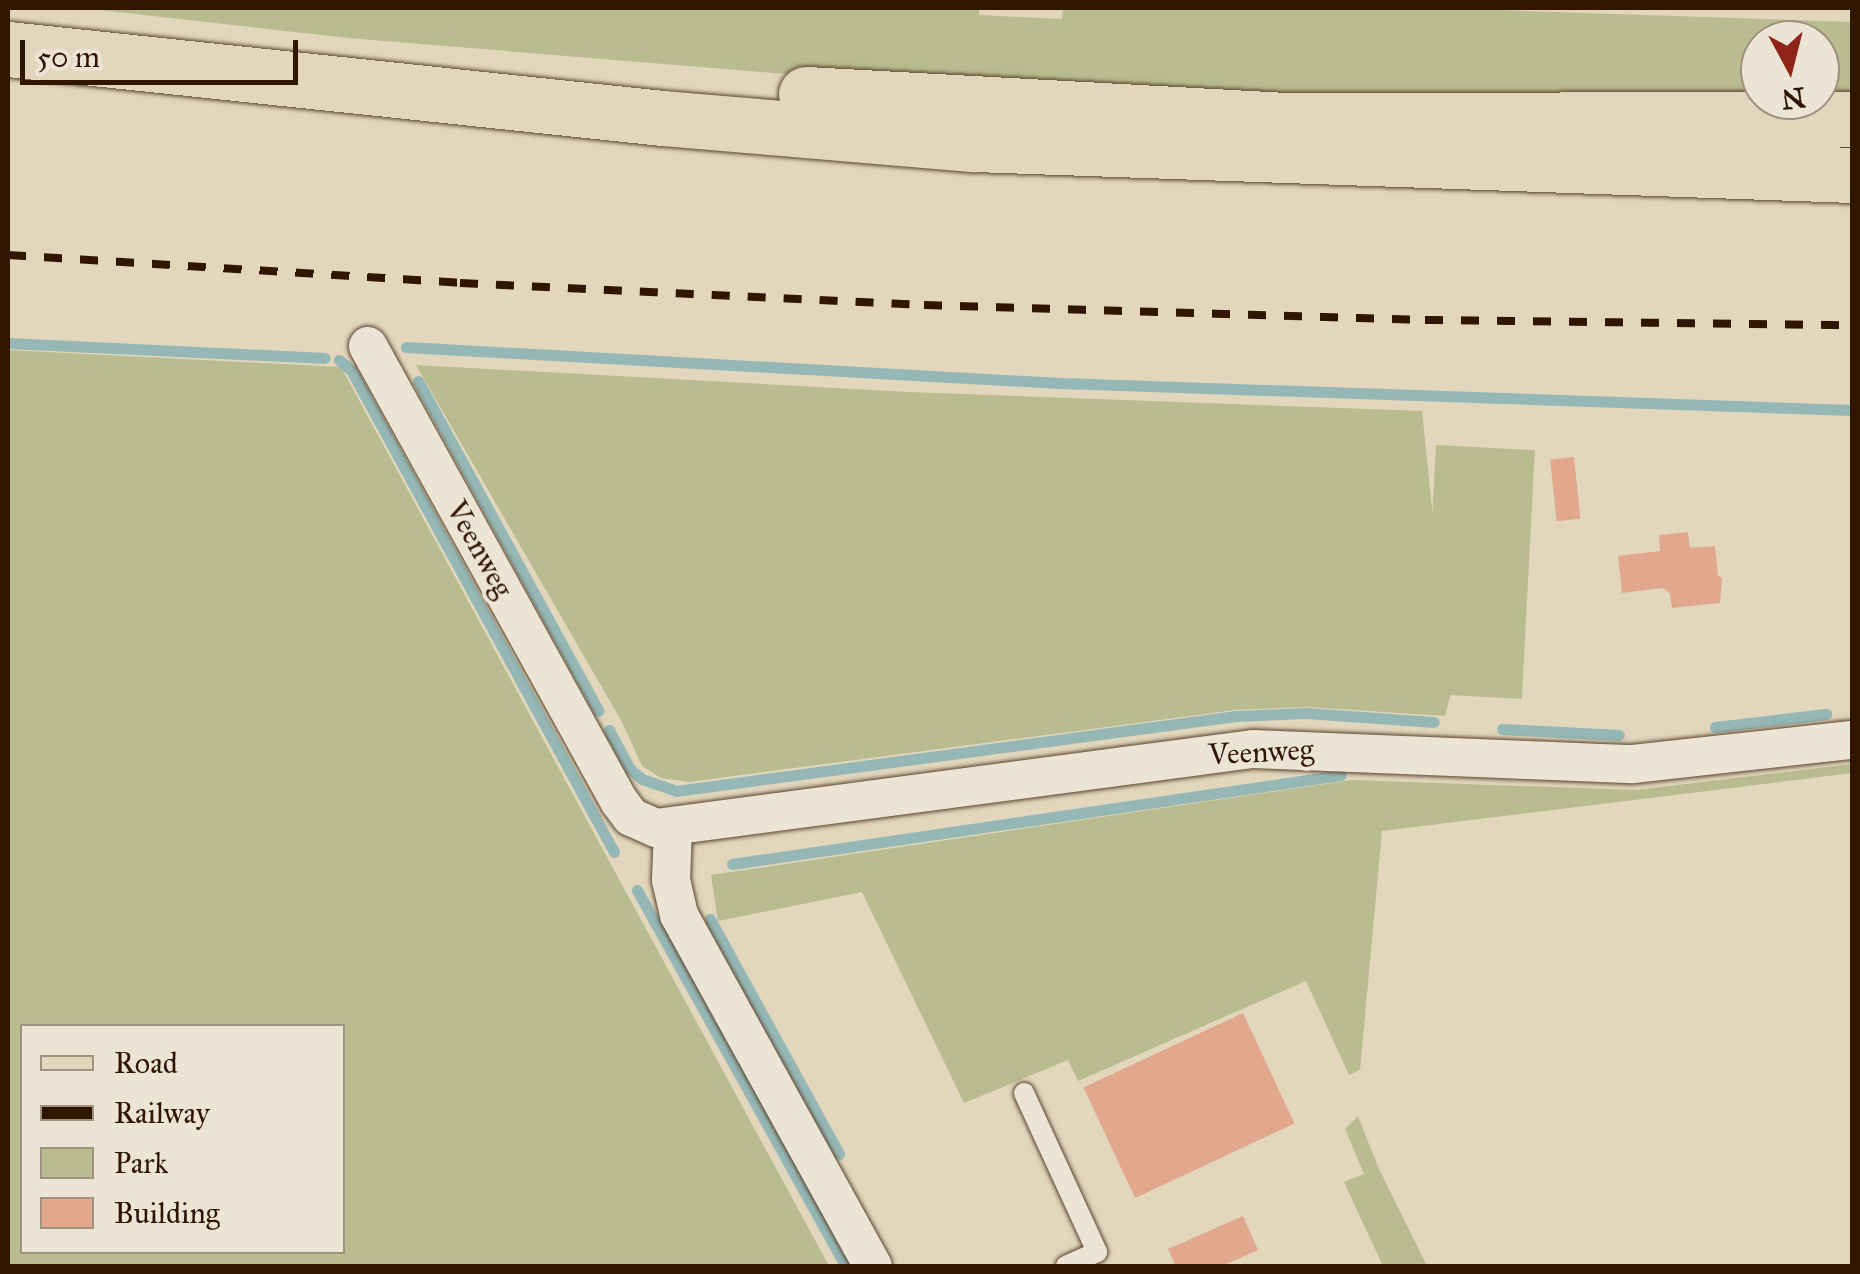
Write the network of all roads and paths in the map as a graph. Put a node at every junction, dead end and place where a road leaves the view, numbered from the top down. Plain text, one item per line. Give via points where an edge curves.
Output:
1 (8, 14) edge
2 (8, 49) edge
3 (1852, 120) edge
4 (1852, 175) edge
5 (368, 346) dead end
6 (1852, 740) edge
7 (673, 828) junction
8 (1024, 1093) dead end
9 (873, 1266) edge
10 (1066, 1266) edge

1 - 3 main road via 712,88 1279,120
2 - 4 main road via 974,144
5 - 7 street, Veenweg via 624,809 645,824
6 - 7 street, Veenweg via 1633,764 1253,749
7 - 9 street via 671,880 680,915
8 - 10 lane via 1097,1252

